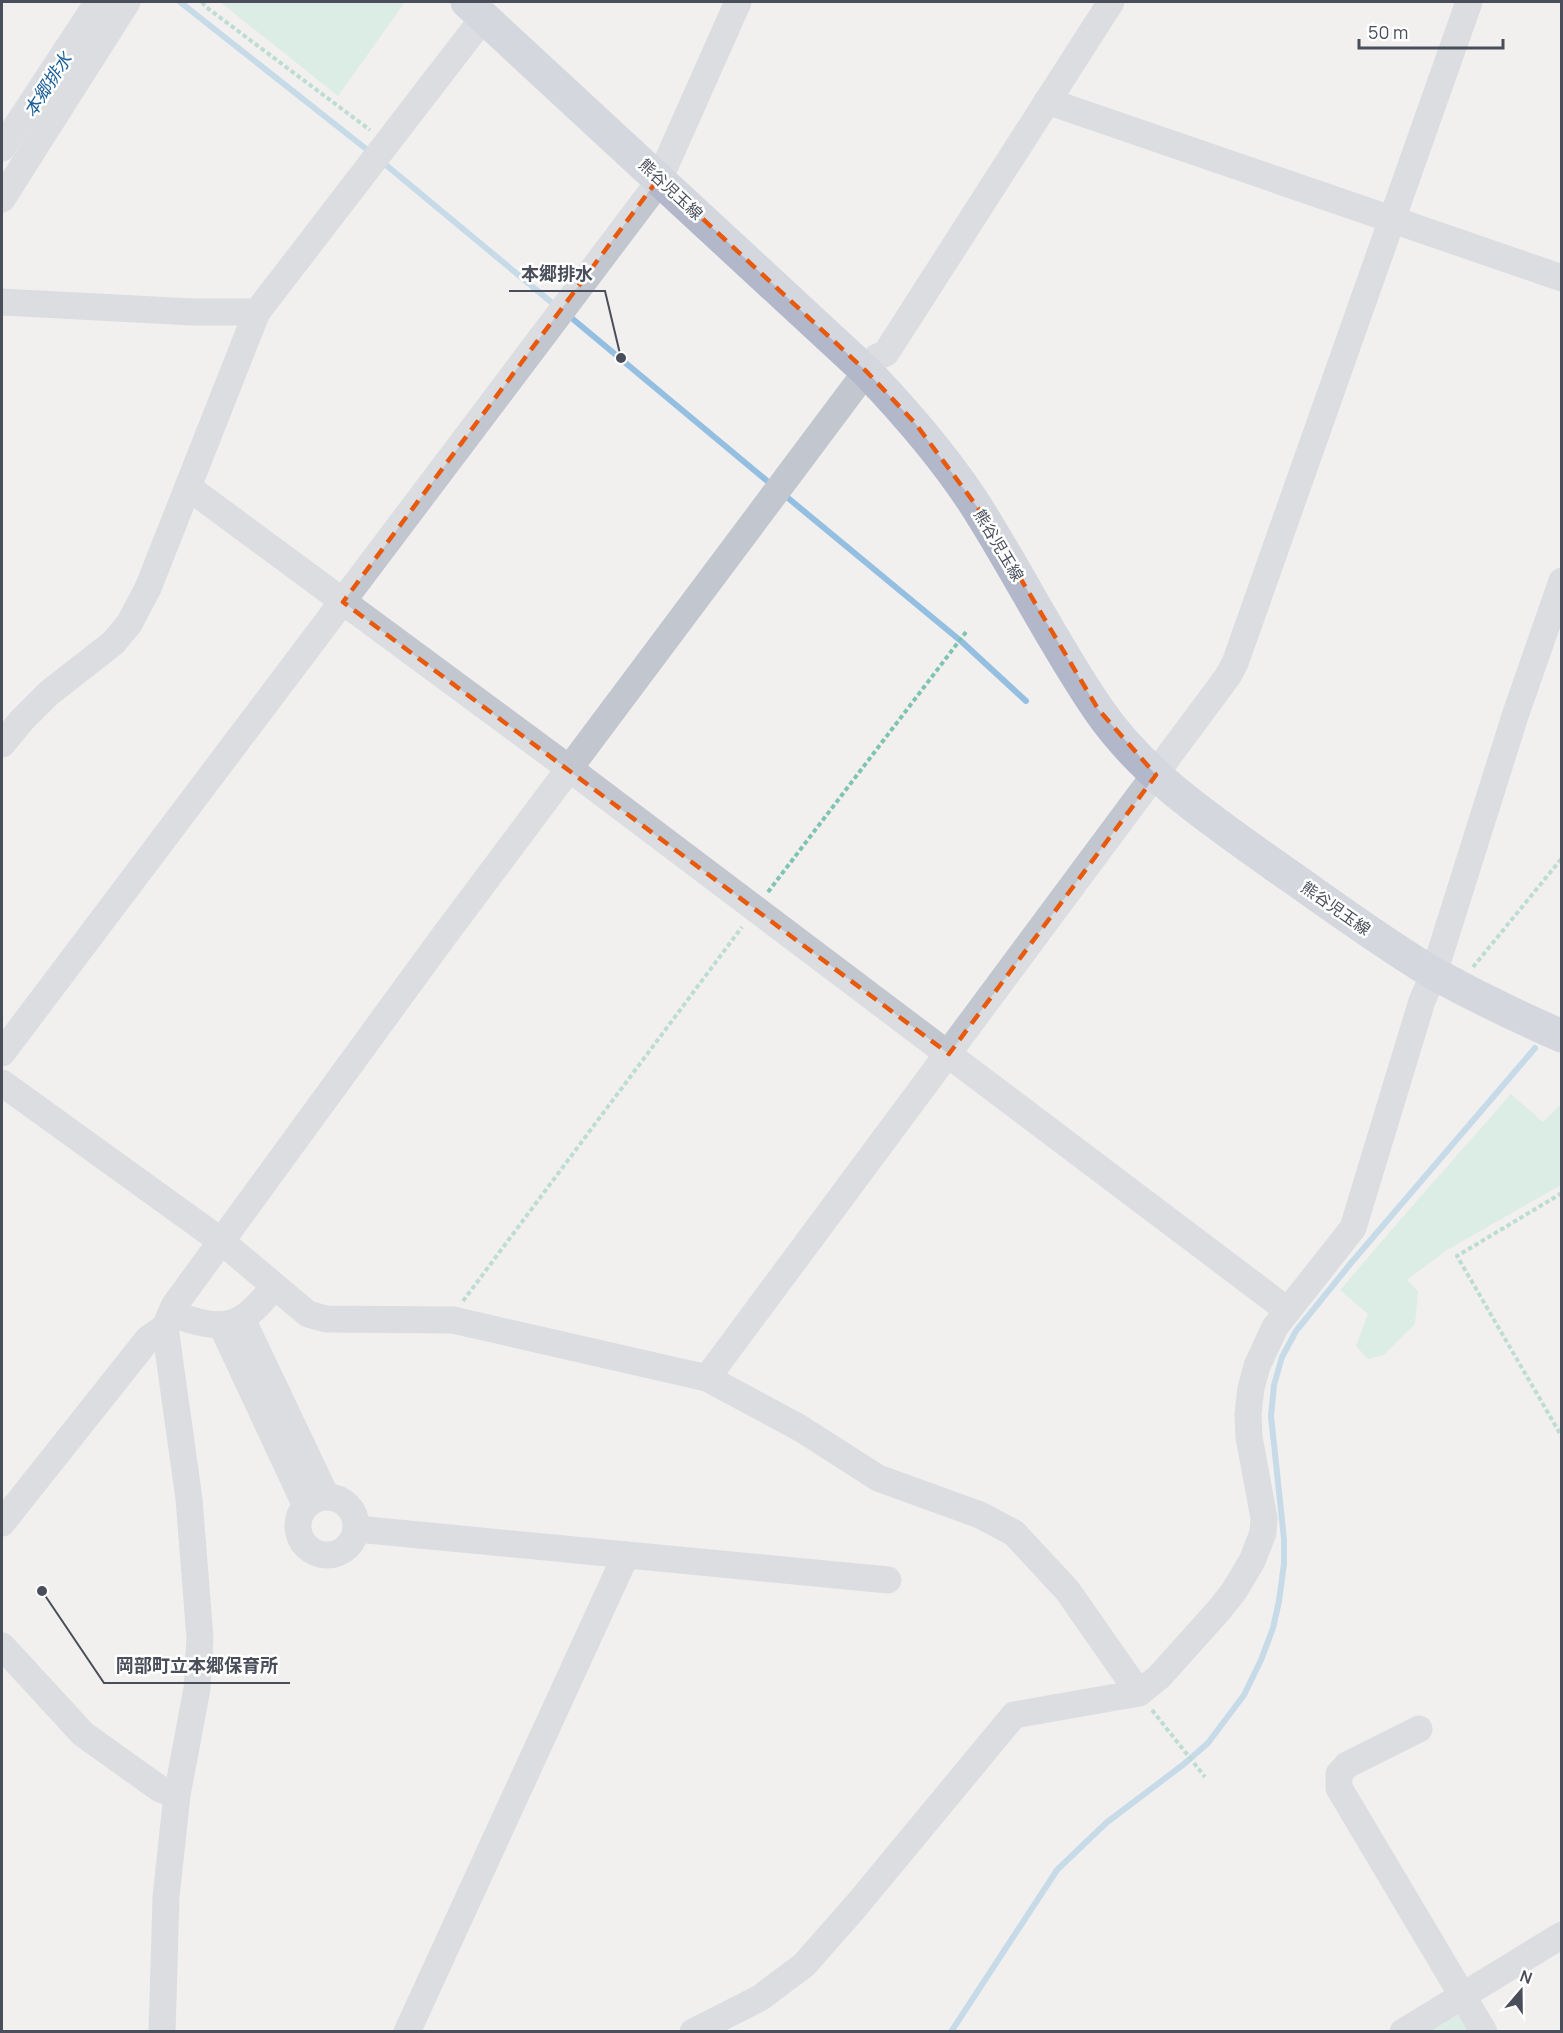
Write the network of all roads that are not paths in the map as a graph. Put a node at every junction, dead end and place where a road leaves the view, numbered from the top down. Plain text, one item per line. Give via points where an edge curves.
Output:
1 (98, 2) edge
2 (127, 2) edge
3 (738, 2) edge
4 (1111, 2) edge
5 (1469, 2) edge
6 (475, 9) edge
7 (1047, 101) junction
8 (2, 148) edge
9 (659, 178) junction
10 (2, 199) edge
11 (1392, 219) junction
12 (1562, 278) edge
13 (2, 302) edge
14 (257, 312) junction
15 (867, 372) junction
16 (188, 487) junction
17 (1562, 580) edge
18 (343, 602) junction
19 (2, 744) edge
20 (570, 769) junction
21 (1156, 775) junction
22 (1446, 979) junction
23 (1562, 1036) edge
24 (2, 1053) edge
25 (949, 1054) junction
26 (2, 1083) edge
27 (220, 1241) junction
28 (274, 1287) junction
29 (1287, 1310) junction
30 (168, 1320) junction
31 (232, 1322) junction
32 (707, 1378) junction
33 (316, 1501) junction
34 (2, 1523) edge
35 (357, 1529) junction
36 (626, 1555) junction
37 (888, 1580) dead end
38 (2, 1646) edge
39 (1139, 1693) junction
40 (1419, 1729) dead end
41 (177, 1795) junction
42 (1562, 1935) edge
43 (1462, 1995) junction
44 (162, 2031) edge
45 (406, 2031) edge
46 (693, 2031) edge
47 (1403, 2031) edge
48 (1484, 2031) edge

1 - 8 street
2 - 10 street
3 - 9 street
4 - 7 street
5 - 11 street
6 - 9 main road, 熊谷児玉線
6 - 14 street via 386,142
7 - 11 street
7 - 15 street via 886,353
9 - 15 main road, 熊谷児玉線
9 - 18 street
11 - 12 street
11 - 21 street via 1235,663
13 - 14 street
14 - 16 street
15 - 20 street
15 - 21 main road, 熊谷児玉線 via 944,460 981,512 1098,709
16 - 18 street
16 - 19 street via 148,588 129,624 113,643 49,693
17 - 22 street via 1515,716
18 - 20 street
18 - 24 street
20 - 25 street
20 - 27 street
21 - 22 main road, 熊谷児玉線 via 1204,815 1359,924
21 - 25 street
22 - 23 main road, 熊谷児玉線
22 - 29 street via 1422,1001 1353,1228
25 - 29 street
25 - 32 street
26 - 27 street
27 - 28 street
27 - 30 street
28 - 31 street via 261,1302
28 - 32 street via 308,1314 326,1319 453,1320
29 - 39 street via 1265,1347 1251,1388 1249,1437 1264,1518 1258,1549 1220,1609 1159,1677
30 - 31 street via 207,1325
30 - 34 street via 148,1339
30 - 41 street via 200,1638 196,1689
31 - 33 street
32 - 39 street via 800,1428 878,1478 980,1515 1014,1533 1067,1590
33 - 35 street via 336,1498 345,1503 352,1510
33 - 35 street via 298,1520 301,1540 307,1548 325,1556 343,1551
35 - 36 street
36 - 37 street
36 - 45 street
38 - 41 street via 83,1734 160,1789
39 - 46 street via 1014,1715 804,1965 760,1998
40 - 43 street via 1347,1765 1339,1774 1339,1788
41 - 44 street via 166,1897
42 - 43 street
43 - 47 street
43 - 48 street

